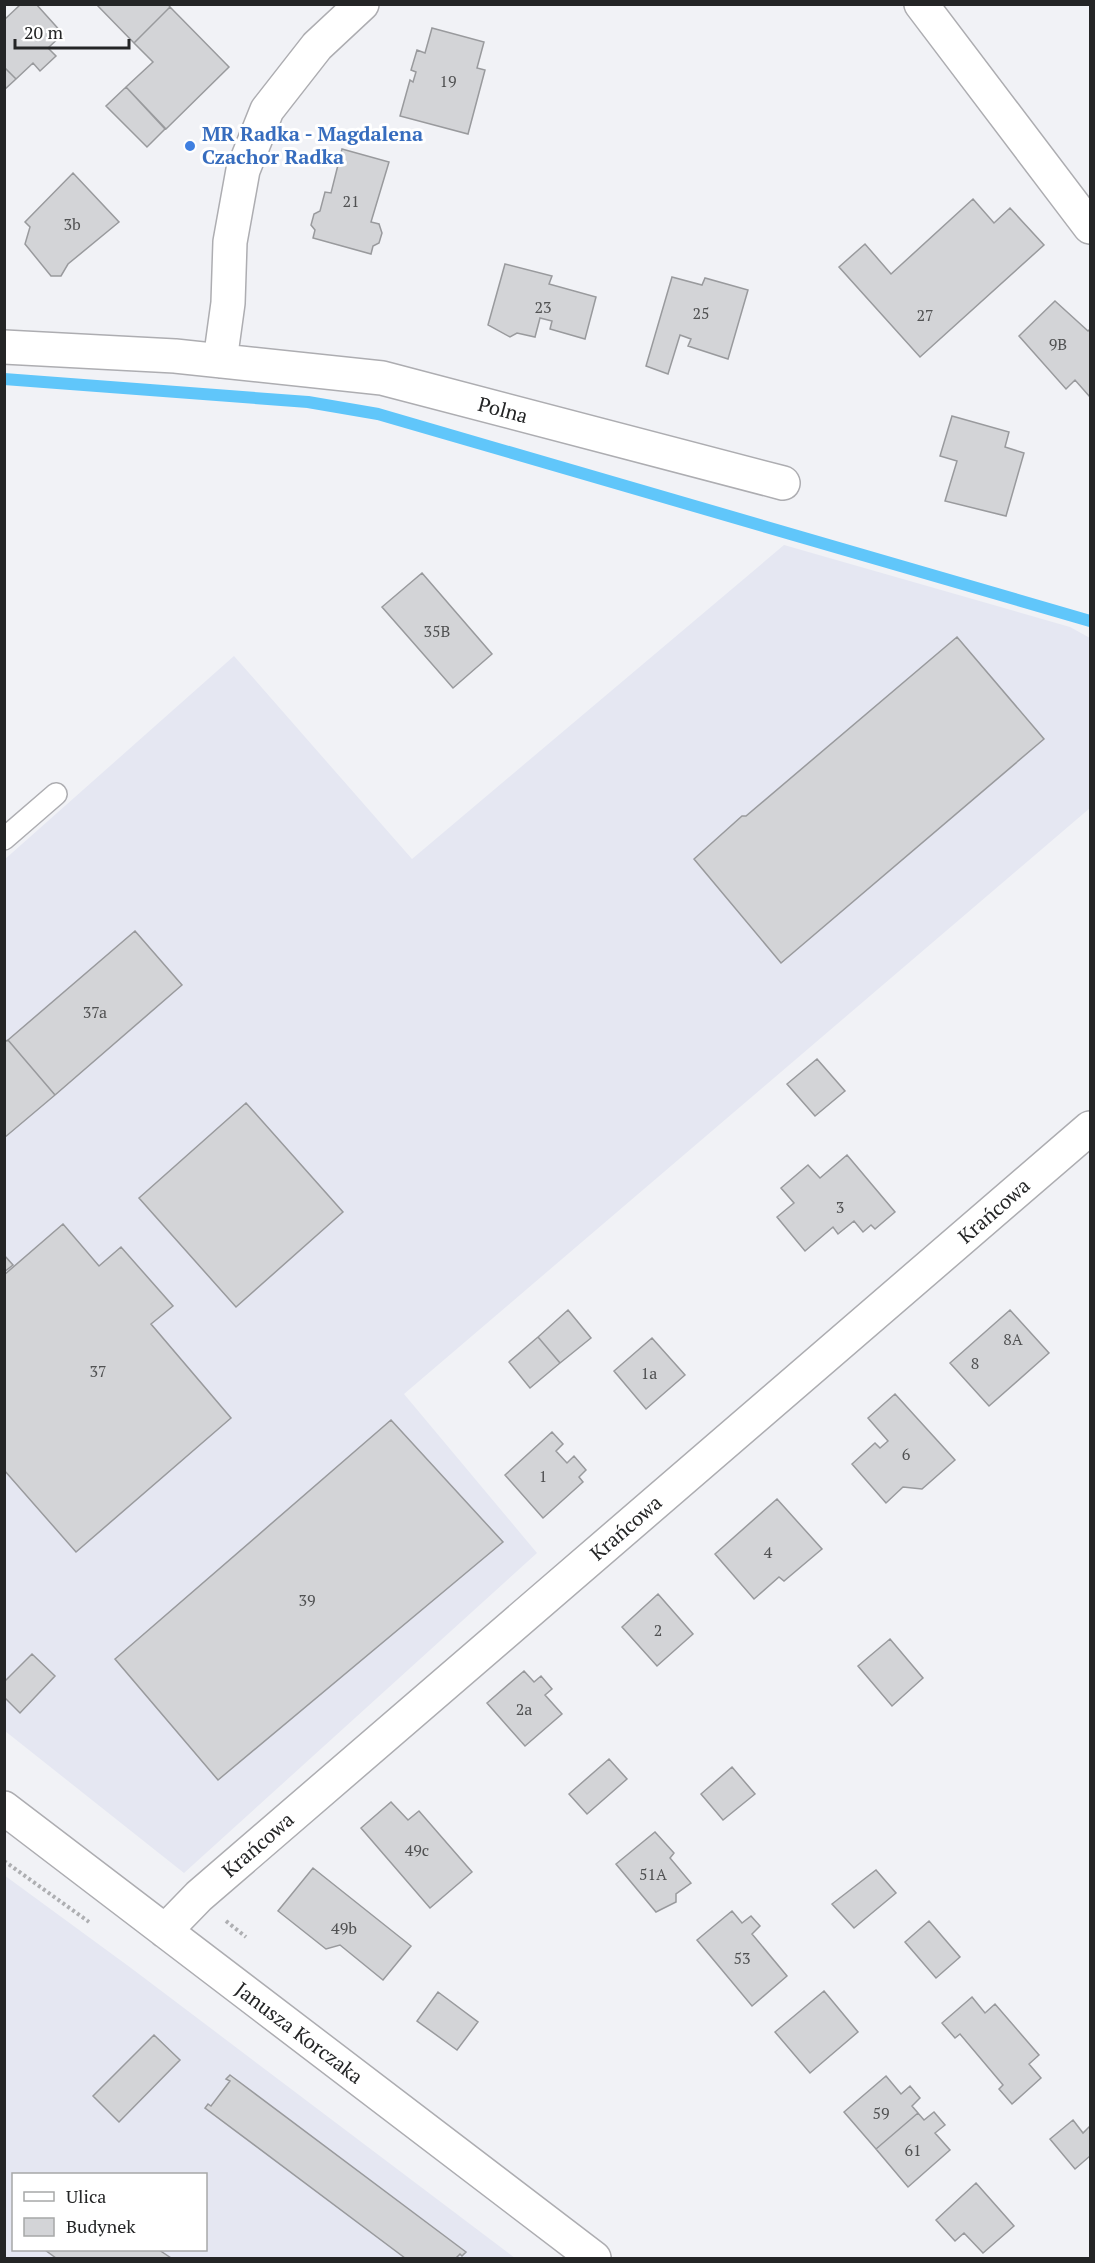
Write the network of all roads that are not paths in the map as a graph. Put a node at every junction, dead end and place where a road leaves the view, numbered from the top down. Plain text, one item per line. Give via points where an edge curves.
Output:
1 (362, 4) edge
2 (921, 4) edge
3 (1090, 227) edge
4 (4, 347) edge
5 (220, 361) junction
6 (783, 483) dead end
7 (56, 794) dead end
8 (4, 839) edge
9 (1090, 1128) edge
10 (4, 1808) edge
11 (165, 1931) junction
12 (594, 2259) edge

1 - 5 street via 317,46 262,120 243,170 230,242 228,303
2 - 3 street
4 - 5 street, Polna
5 - 6 street, Polna via 382,378
7 - 8 lane
9 - 11 street, Krańcowa via 199,1896
10 - 11 street, Janusza Korczaka
11 - 12 street, Janusza Korczaka

